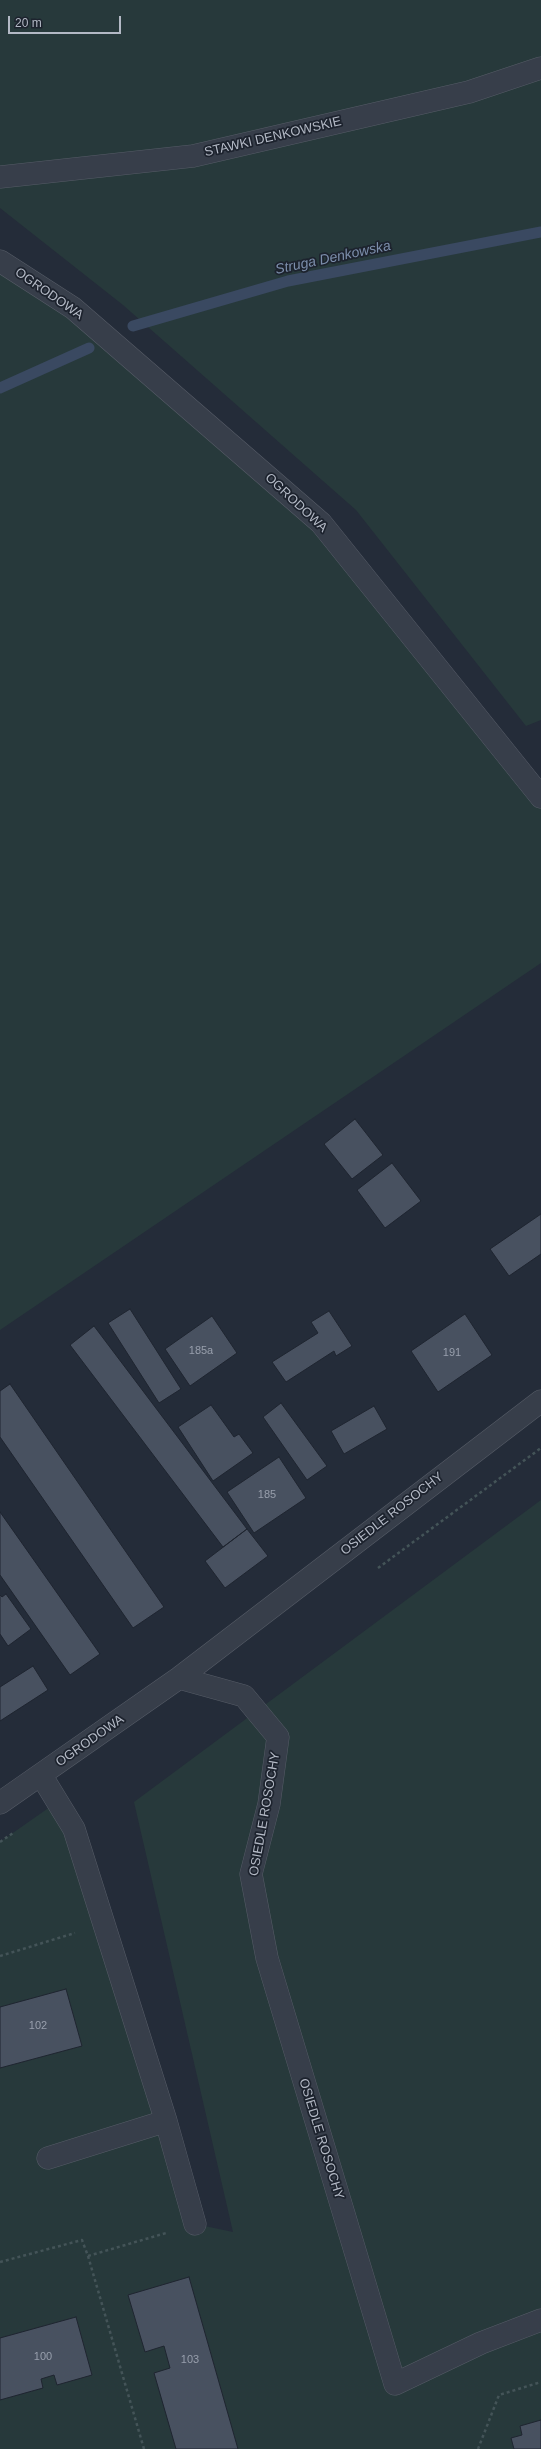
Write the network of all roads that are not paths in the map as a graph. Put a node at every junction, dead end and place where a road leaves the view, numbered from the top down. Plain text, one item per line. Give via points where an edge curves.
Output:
1 (541, 68) edge
2 (0, 176) edge
3 (0, 261) edge
4 (541, 797) edge
5 (541, 1401) edge
6 (179, 1678) junction
7 (41, 1775) junction
8 (0, 1804) edge
9 (166, 2121) junction
10 (48, 2158) dead end
11 (195, 2224) road end
12 (541, 2320) edge

1 - 2 street, STAWKI DENKOWSKIE via 469,92 193,156
3 - 4 street, OGRODOWA via 73,308 321,523
5 - 6 street, OSIEDLE ROSOCHY
6 - 7 street, OGRODOWA
6 - 12 street, OSIEDLE ROSOCHY via 244,1696 278,1737 269,1804 251,1874 267,1958 395,2384 481,2343
7 - 8 street, OGRODOWA
7 - 9 street via 74,1829
9 - 10 street
9 - 11 street

